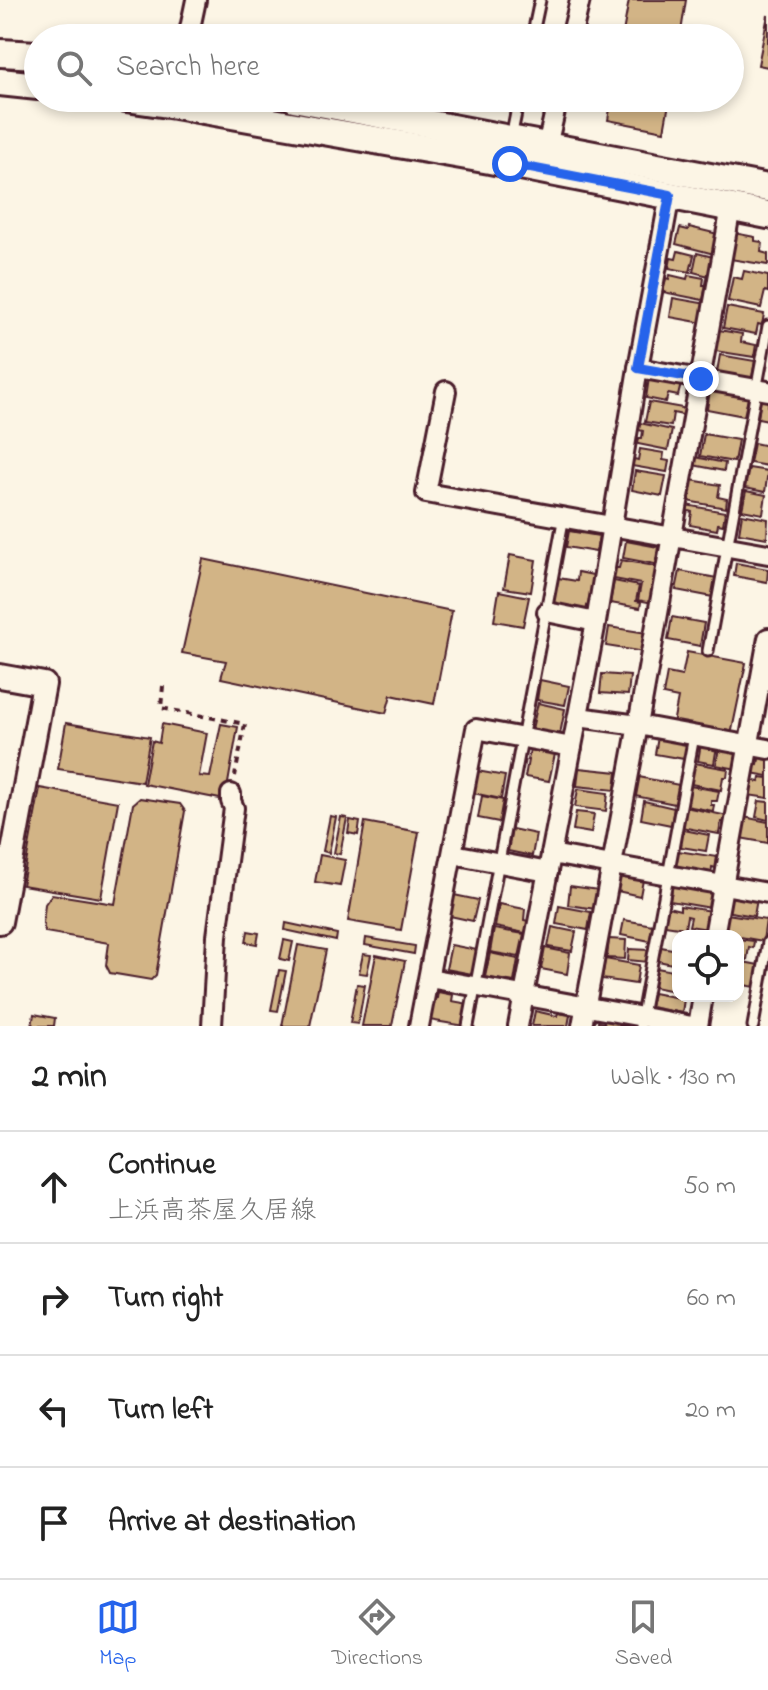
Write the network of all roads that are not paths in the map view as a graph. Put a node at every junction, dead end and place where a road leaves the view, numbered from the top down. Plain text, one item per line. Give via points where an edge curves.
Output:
1 (196, 0) edge
2 (540, 0) edge
3 (580, 0) edge
4 (191, 24) edge
5 (535, 24) edge
6 (574, 24) edge
7 (0, 53) edge
8 (24, 54) edge
9 (0, 82) edge
10 (24, 85) edge
11 (235, 112) edge
12 (368, 112) edge
13 (516, 112) edge
14 (555, 112) edge
15 (510, 139) junction
16 (547, 146) junction
17 (768, 188) edge
18 (670, 195) junction
19 (731, 207) junction
20 (768, 215) edge
21 (768, 326) edge
22 (638, 368) junction
23 (701, 379) junction
24 (762, 390) edge
25 (446, 391) dead end
26 (564, 516) junction
27 (613, 526) junction
28 (672, 536) junction
29 (727, 546) junction
30 (768, 554) edge
31 (547, 612) junction
32 (596, 622) junction
33 (768, 638) edge
34 (708, 651) dead end
35 (0, 676) edge
36 (578, 717) junction
37 (638, 725) junction
38 (694, 736) junction
39 (523, 738) junction
40 (749, 746) junction
41 (572, 747) junction
42 (768, 749) edge
43 (231, 794) road end
44 (453, 854) junction
45 (499, 862) junction
46 (550, 863) junction
47 (612, 865) junction
48 (668, 875) junction
49 (722, 885) junction
50 (768, 893) edge
51 (0, 922) edge
52 (715, 930) edge
53 (768, 942) edge
54 (429, 978) junction
55 (476, 986) junction
56 (524, 995) junction
57 (702, 1002) edge
58 (585, 1006) junction
59 (641, 1021) edge
60 (212, 1026) edge
61 (419, 1026) edge
62 (468, 1026) edge
63 (518, 1026) edge
64 (582, 1026) edge
65 (692, 1026) edge
66 (698, 1026) edge
67 (753, 1026) edge

1 - 4 street
2 - 5 lane
3 - 6 street
7 - 8 main road
9 - 10 main road
11 - 18 main road
12 - 15 main road
13 - 15 lane
14 - 16 street
15 - 16 main road
16 - 17 main road
18 - 19 main road
18 - 22 street
19 - 20 main road
19 - 23 street
21 - 24 lane
22 - 23 street
22 - 27 street
23 - 24 street
23 - 28 street
24 - 29 lane
25 - 26 street via 426,493
26 - 27 street
26 - 31 lane
27 - 28 street
27 - 32 street
28 - 29 street
28 - 37 street
29 - 30 street
29 - 34 lane
31 - 32 street
31 - 39 lane
32 - 36 street
33 - 40 street
35 - 51 street via 44,684
36 - 37 street
36 - 41 street
37 - 38 street
37 - 47 street
38 - 40 street
38 - 48 lane
39 - 41 street
39 - 44 street via 476,729
39 - 45 lane
40 - 42 street
40 - 49 street
41 - 46 street
43 - 60 street via 234,808 217,936
44 - 45 street
44 - 54 street
45 - 46 street
45 - 55 lane
46 - 47 street
46 - 56 street
47 - 48 street
47 - 58 street
48 - 49 street
48 - 59 lane
49 - 50 street
49 - 52 street
53 - 67 lane
54 - 55 street
54 - 61 street
55 - 56 street
55 - 62 lane
56 - 58 street
56 - 63 street
57 - 66 street
58 - 59 street
58 - 64 street
59 - 65 street

